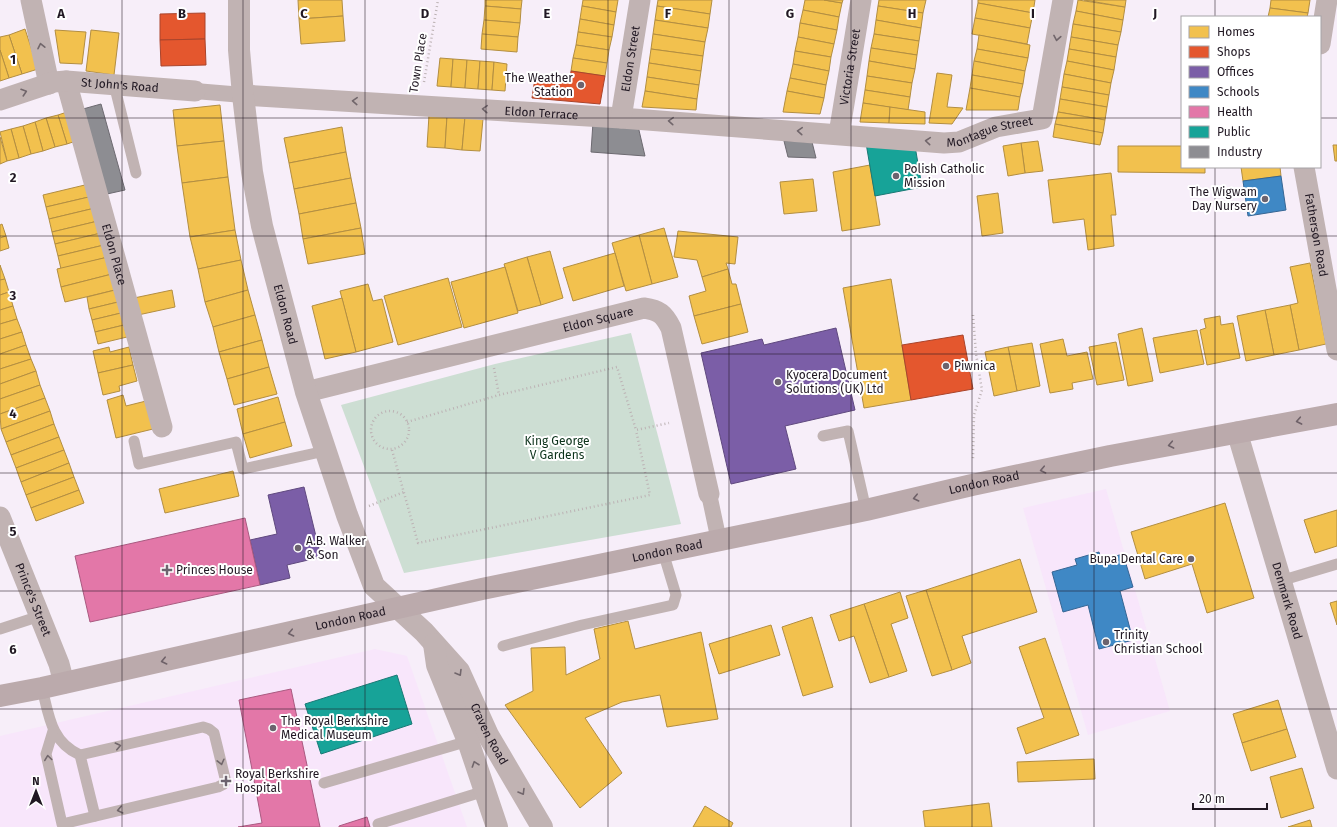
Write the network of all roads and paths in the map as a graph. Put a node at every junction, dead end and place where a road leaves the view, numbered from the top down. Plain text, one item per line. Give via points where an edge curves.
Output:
1 (31, 0) edge
2 (239, 0) edge
3 (438, 0) edge
4 (640, 0) edge
5 (861, 0) edge
6 (1063, 0) edge
7 (1327, 0) edge
8 (1327, 36) edge
9 (57, 83) junction
10 (114, 84) junction
11 (195, 91) joint
12 (243, 95) junction
13 (0, 100) edge
14 (420, 105) junction
15 (621, 118) junction
16 (839, 134) junction
17 (1304, 168) edge
18 (136, 173) dead end
19 (973, 315) dead end
20 (1337, 350) edge
21 (306, 392) junction
22 (1337, 414) edge
23 (692, 419) junction
24 (407, 422) junction
25 (162, 427) dead end
26 (636, 430) junction
27 (1237, 432) junction
28 (823, 436) dead end
29 (134, 441) dead end
30 (325, 450) junction
31 (392, 450) junction
32 (972, 485) junction
33 (404, 492) junction
34 (709, 494) joint
35 (866, 510) junction
36 (347, 515) junction
37 (0, 518) edge
38 (719, 541) junction
39 (663, 552) junction
40 (1337, 564) edge
41 (1280, 581) junction
42 (397, 609) junction
43 (40, 616) junction
44 (0, 629) edge
45 (503, 646) dead end
46 (64, 683) junction
47 (42, 688) junction
48 (0, 696) edge
49 (53, 731) junction
50 (478, 738) junction
51 (80, 755) junction
52 (1337, 769) edge
53 (324, 783) dead end
54 (485, 791) junction
55 (95, 816) junction
56 (378, 824) dead end
57 (497, 827) edge
58 (542, 827) edge

9 -> 1 street, Eldon Place
2 - 12 street, Eldon Road via 239,50
3 - 14 path, Town Place
4 - 15 street, Eldon Street
5 - 16 street, Victoria Street
6 -> 16 street, Montague Street via 1042,120 996,127 959,142
7 - 8 street
9 - 10 street, St John's Road
13 -> 9 street, St John's Road
9 - 25 street, Eldon Place
10 - 11 street, St John's Road
10 - 18 lane
11 - 12 street, St John's Road
14 -> 12 street, Eldon Terrace
12 - 21 street, Eldon Road via 252,172 262,226
15 -> 14 street, Eldon Terrace
16 -> 15 street, Eldon Terrace
17 - 20 street, Fatherson Road
19 - 32 path via 982,390 974,415
21 - 23 street, Eldon Square via 644,308 662,313 671,328
21 - 30 street, Eldon Road
22 -> 27 main road, London Road
23 - 26 path
23 - 34 street, Eldon Square
24 - 26 path via 499,395 617,367
24 - 31 path via 407,440
24 - 31 path via 404,416 392,411 379,414 375,419 370,431 372,437 380,447
26 - 33 path via 650,495 418,543
27 -> 32 main road, London Road
27 - 41 street, Denmark Road
28 - 35 lane via 848,431
29 - 30 lane via 139,464 236,442 243,469
30 - 36 street, Eldon Road
31 - 33 path
32 -> 35 main road, London Road
33 - 36 path
34 - 38 street, Eldon Square
35 - 38 main road, London Road
36 - 42 street, Eldon Road via 374,586
37 - 43 street, Prince's Street
38 - 39 main road, London Road
39 - 42 main road, London Road
39 - 45 lane via 676,595 673,605 582,624
40 - 41 lane
41 - 52 street, Denmark Road
42 -> 46 main road, London Road
42 - 50 street, Craven Road via 434,643 459,671
43 - 44 lane
43 - 46 street, Prince's Street
46 - 47 main road, London Road
47 - 48 main road, London Road
47 - 49 lane
49 - 51 lane via 71,751
55 -> 49 lane via 62,824 46,754
50 - 53 lane
54 -> 50 street, Craven Road
50 -> 58 street, Craven Road
51 - 55 lane
51 -> 55 lane via 203,727 214,734 225,778 224,784 218,787
54 - 56 lane
54 - 57 street, Craven Road

